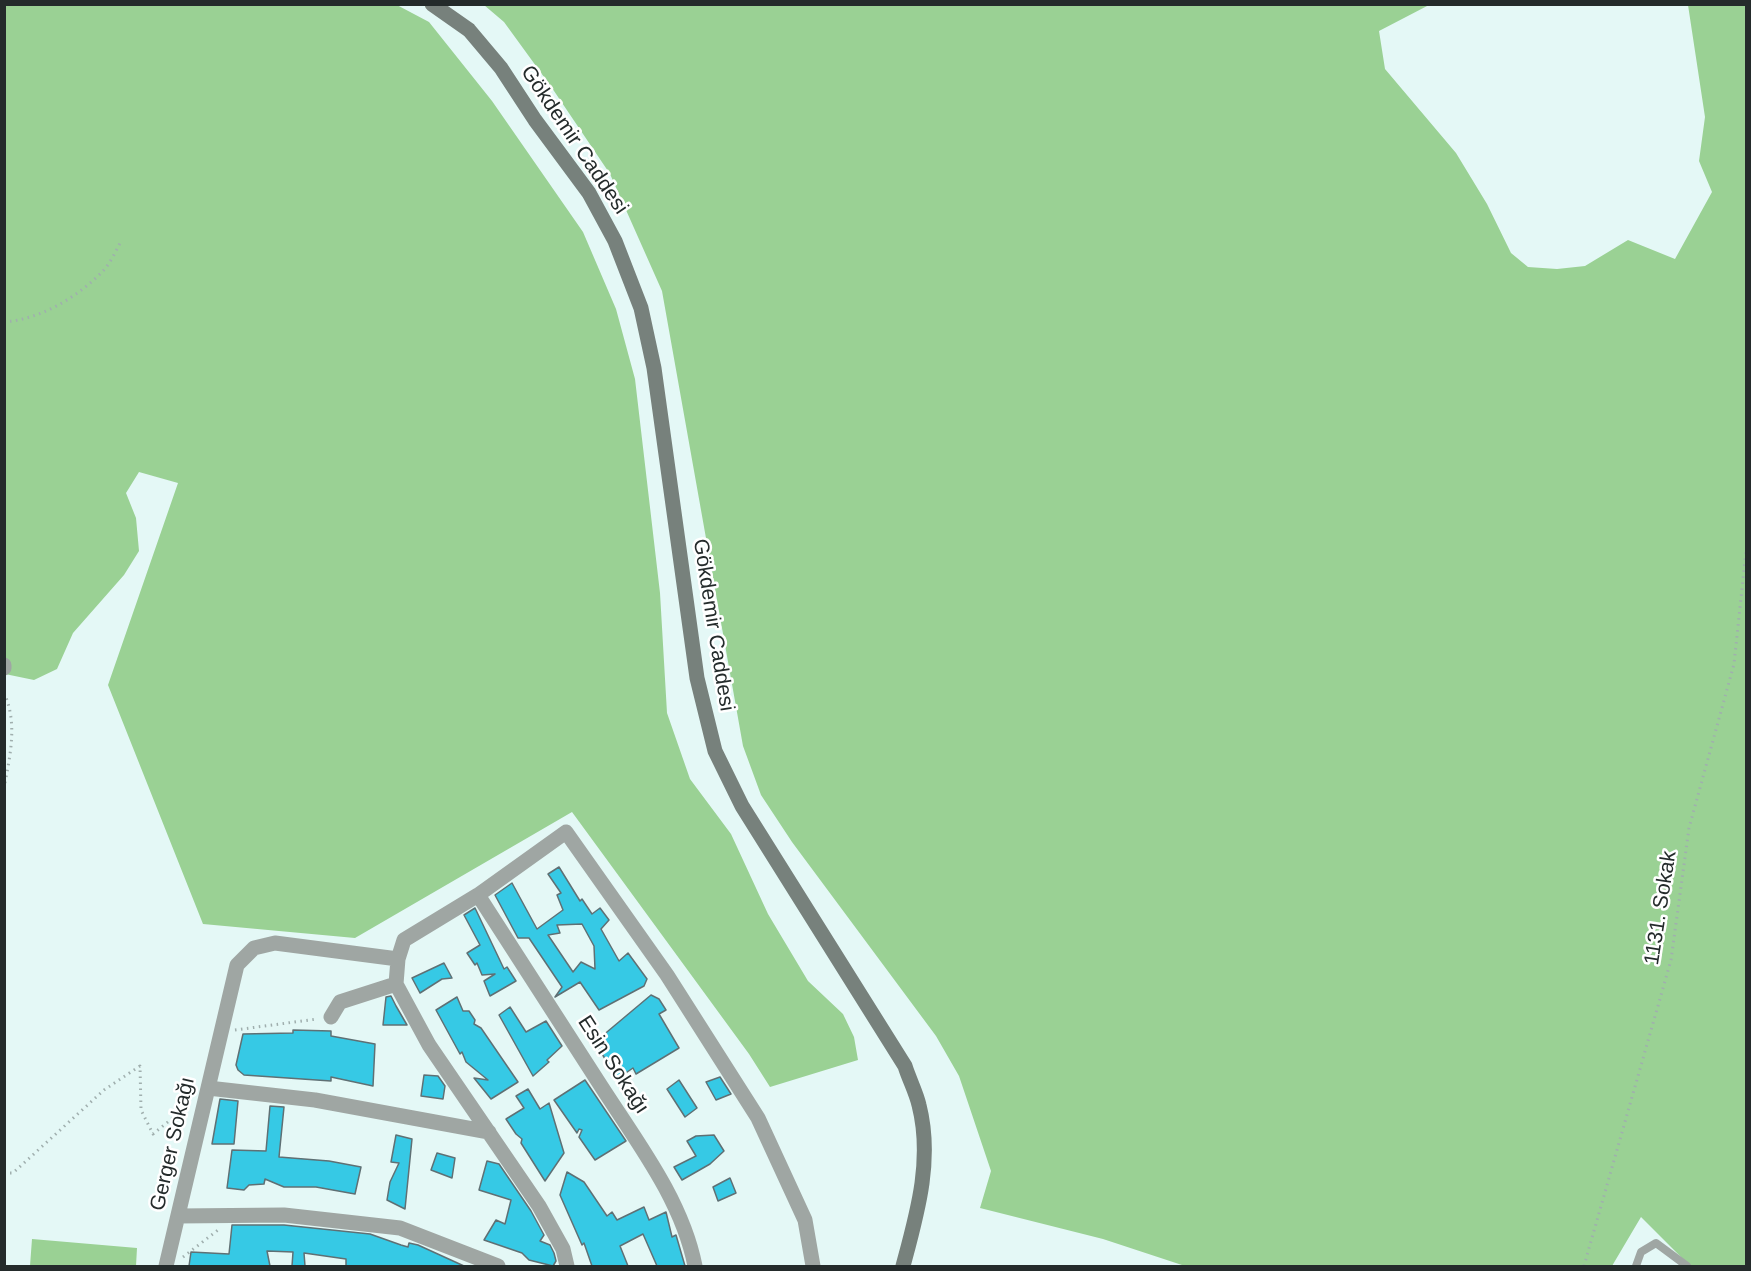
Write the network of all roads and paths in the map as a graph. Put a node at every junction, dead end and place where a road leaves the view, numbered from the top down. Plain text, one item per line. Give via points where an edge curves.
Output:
1 (432, 4) edge
2 (122, 241) dead end
3 (4, 322) edge
4 (1746, 551) edge
5 (4, 693) edge
6 (4, 788) edge
7 (478, 895) junction
8 (398, 958) junction
9 (396, 984) junction
10 (331, 1017) joint
11 (221, 1032) junction
12 (208, 1088) junction
13 (489, 1132) junction
14 (4, 1173) edge
15 (177, 1216) junction
16 (238, 1216) junction
17 (172, 1263) edge
18 (498, 1266) edge
19 (567, 1266) edge
20 (695, 1266) edge
21 (813, 1266) edge
22 (903, 1266) edge
23 (1584, 1266) edge
24 (1636, 1266) edge
25 (1687, 1266) edge

1 - 22 main road, Gökdemir Caddesi via 469,30 501,68 590,193 615,241 641,308 654,368 697,678 715,751 742,806 904,1066 919,1105 925,1172
2 - 3 path via 104,271 66,302 19,321
4 - 23 path, 1131. Sokak via 1734,664 1689,828 1671,960
5 - 6 path via 12,709 12,744
7 - 8 street via 404,940
7 - 20 street, Esin Sokağı via 662,1185 691,1248
7 - 21 street via 566,832 667,975 758,1118 805,1220
8 - 9 street
8 - 11 street, Gerger Sokağı via 275,943 254,948 237,965
9 - 10 street via 340,1002
9 - 13 street via 429,1045
10 - 11 path
11 - 12 street, Gerger Sokağı
12 - 13 street via 315,1100
12 - 14 path via 153,1134 141,1110 140,1066 104,1090 13,1173
12 - 15 street, Gerger Sokağı
13 - 19 street via 539,1206 563,1249
15 - 16 street
15 - 17 street, Gerger Sokağı
16 - 17 path
16 - 18 street via 284,1215 400,1228
24 - 25 lane via 1641,1252 1656,1243

